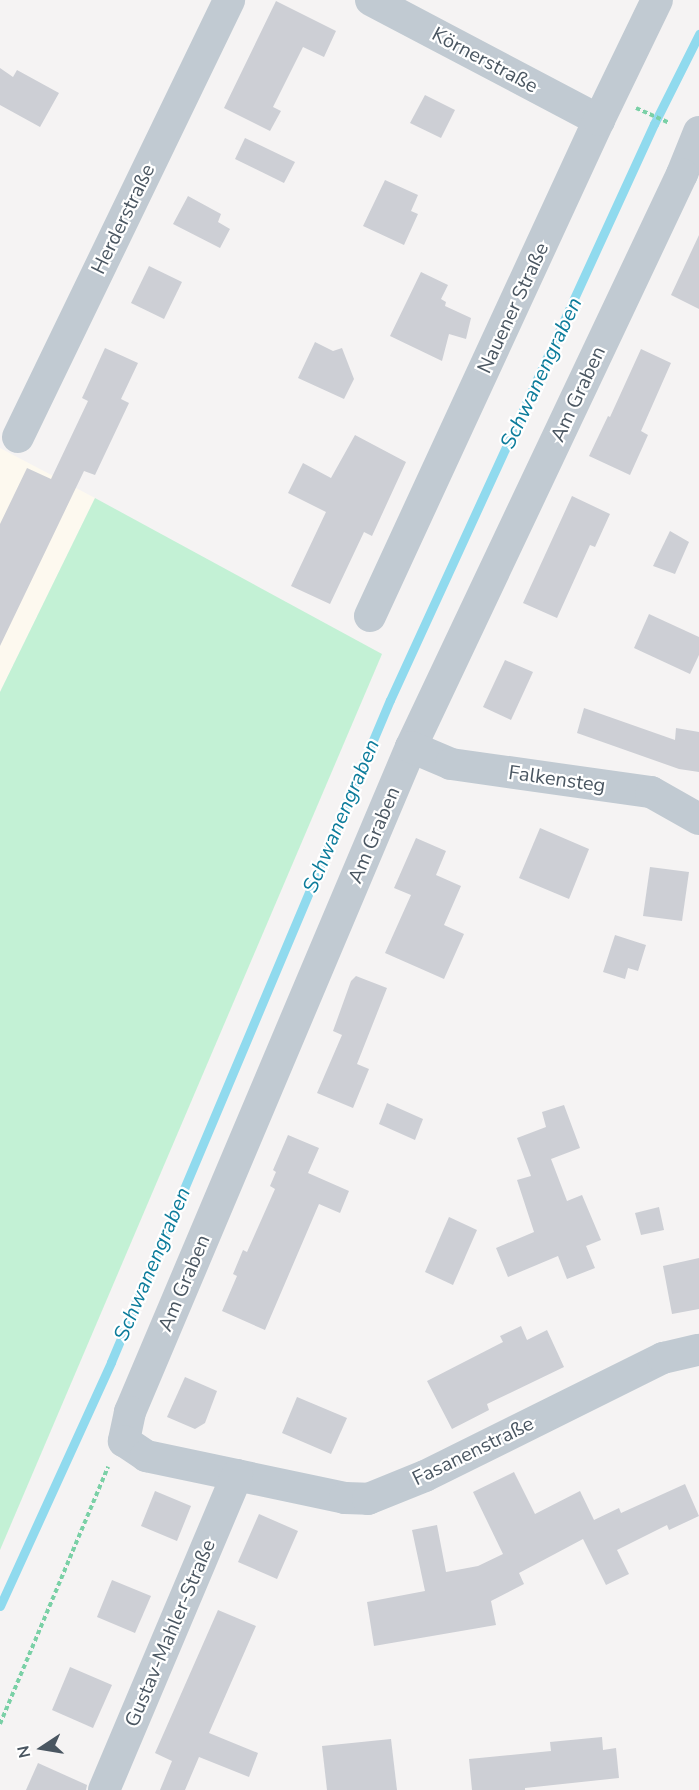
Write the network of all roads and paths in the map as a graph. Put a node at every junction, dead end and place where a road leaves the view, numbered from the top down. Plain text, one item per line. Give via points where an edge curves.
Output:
1 (229, 0) edge
2 (371, 0) edge
3 (657, 0) edge
4 (640, 110) dead end
5 (599, 120) junction
6 (687, 129) edge
7 (18, 437) dead end
8 (370, 616) dead end
9 (411, 747) junction
10 (699, 819) edge
11 (699, 1350) edge
12 (124, 1441) junction
13 (237, 1475) junction
14 (0, 1724) edge
15 (104, 1790) edge

1 - 7 street, Herderstraße
2 - 5 street, Körnerstraße
3 - 5 street, Nauener Straße
4 - 6 path
5 - 8 street, Nauener Straße
6 - 9 street, Am Graben via 682,174
9 - 10 street, Falkensteg via 451,764 651,792
9 - 12 street, Am Graben via 130,1412
11 - 13 street, Fasanenstraße via 663,1358 425,1476 368,1499 345,1498
12 - 13 street via 146,1456
12 - 14 path via 103,1475
13 - 15 street, Gustav-Mahler-Straße

